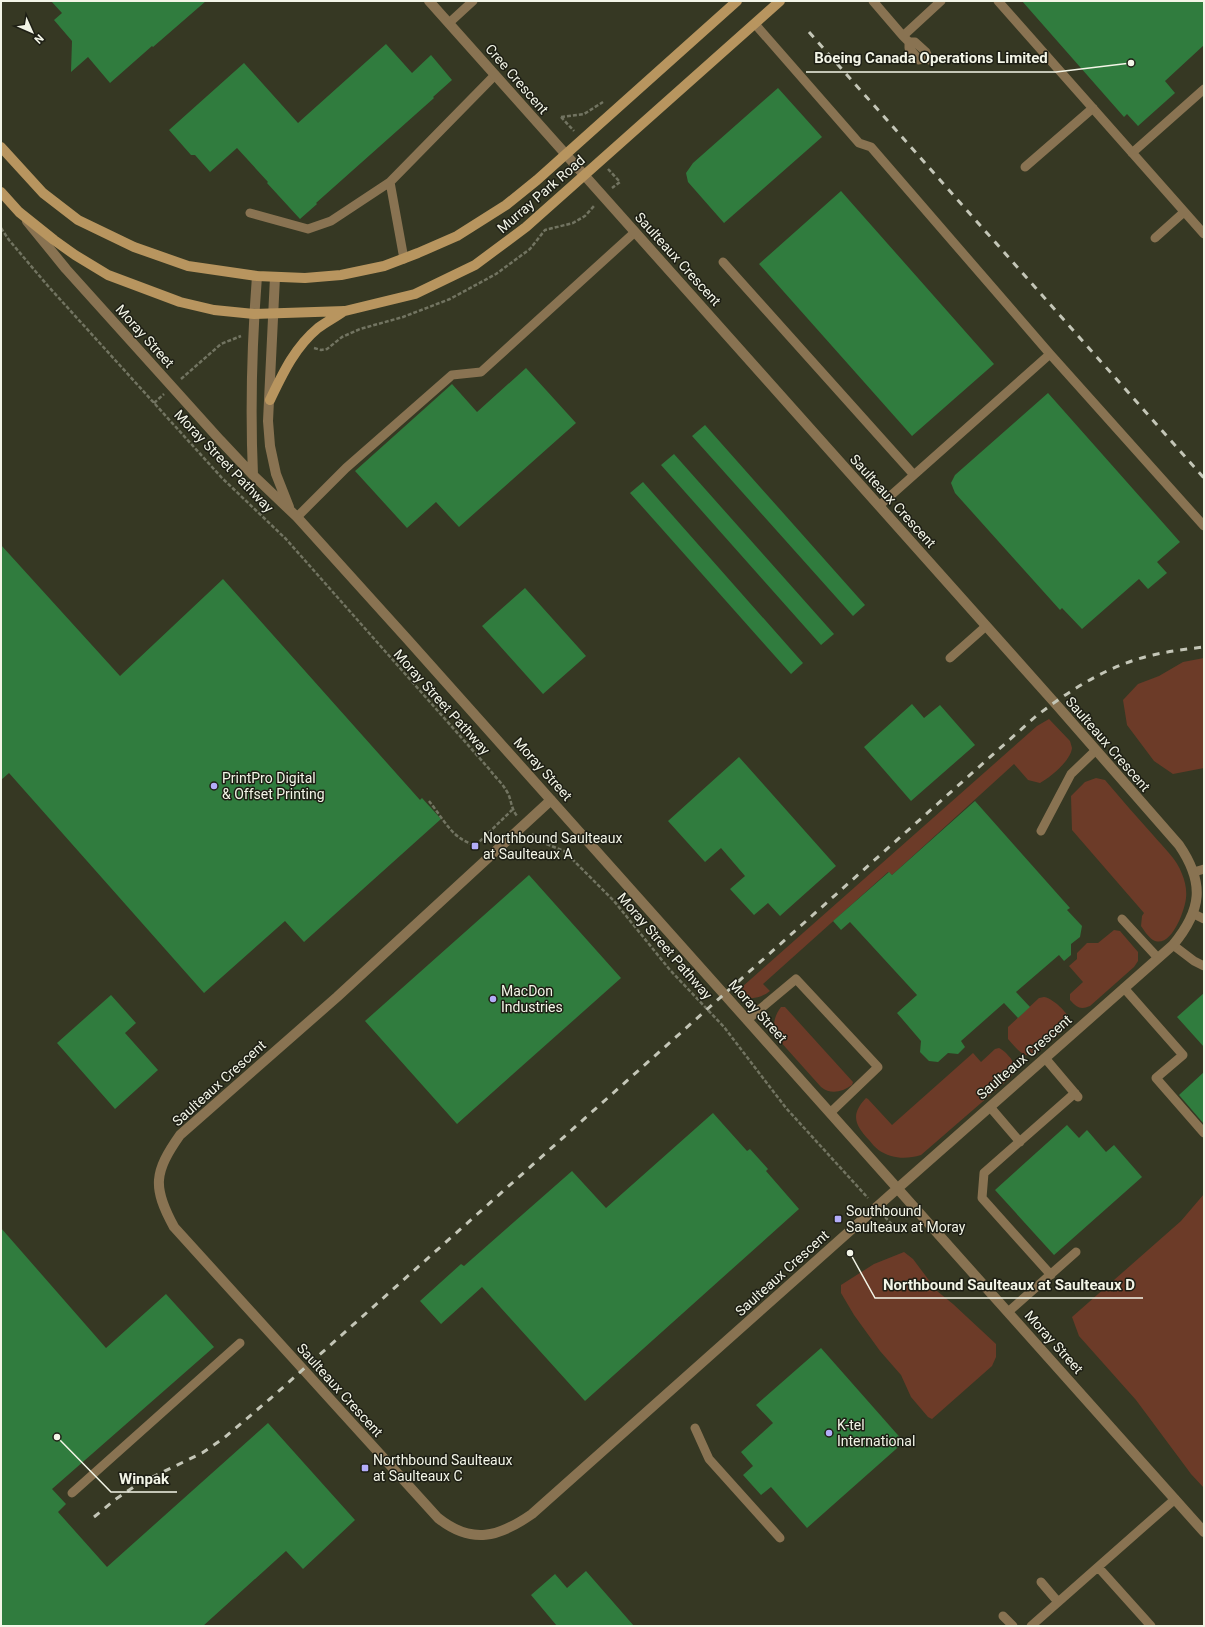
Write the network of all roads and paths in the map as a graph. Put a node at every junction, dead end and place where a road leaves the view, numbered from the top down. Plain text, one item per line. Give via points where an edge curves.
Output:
1 (429, 1) edge
2 (474, 1) edge
3 (737, 1) edge
4 (780, 1) edge
5 (873, 1) edge
6 (941, 1) edge
7 (998, 1) edge
8 (448, 23) junction
9 (755, 24) junction
10 (906, 39) junction
11 (928, 59) dead end
12 (494, 75) junction
13 (1204, 89) edge
14 (608, 98) dead end
15 (1093, 108) junction
16 (561, 117) dead end
17 (1, 147) edge
18 (1132, 153) junction
19 (565, 155) junction
20 (1025, 167) dead end
21 (584, 175) junction
22 (390, 182) junction
23 (1, 192) edge
24 (19, 212) junction
25 (1184, 212) junction
26 (250, 213) dead end
27 (1, 228) edge
28 (635, 232) junction
29 (1204, 234) edge
30 (1155, 238) dead end
31 (404, 259) junction
32 (723, 262) dead end
33 (257, 276) junction
34 (275, 277) junction
35 (345, 310) junction
36 (254, 314) junction
37 (272, 314) junction
38 (1050, 354) junction
39 (270, 400) junction
40 (253, 475) junction
41 (914, 475) junction
42 (879, 506) junction
43 (294, 514) junction
44 (1204, 526) edge
45 (985, 627) junction
46 (950, 658) dead end
47 (1095, 751) junction
48 (551, 800) junction
49 (429, 801) dead end
50 (512, 810) junction
51 (525, 825) junction
52 (1041, 831) dead end
53 (1199, 870) edge
54 (1194, 914) junction
55 (1122, 919) dead end
56 (1204, 919) edge
57 (1173, 945) junction
58 (1158, 958) junction
59 (1204, 966) edge
60 (1124, 988) junction
61 (747, 1020) junction
62 (1045, 1058) junction
63 (990, 1107) junction
64 (830, 1113) junction
65 (1204, 1133) edge
66 (1020, 1142) junction
67 (898, 1188) junction
68 (859, 1189) dead end
69 (1076, 1252) dead end
70 (1051, 1275) junction
71 (1008, 1312) junction
72 (240, 1343) dead end
73 (695, 1428) dead end
74 (72, 1493) dead end
75 (1175, 1499) junction
76 (1204, 1532) edge
77 (780, 1538) dead end
78 (1098, 1567) junction
79 (1041, 1582) dead end
80 (1058, 1602) junction
81 (1003, 1616) dead end
82 (1013, 1626) edge
83 (1031, 1626) edge
84 (1151, 1626) edge

1 - 8 street, Cree Crescent
2 - 8 lane
3 - 19 street, Murray Park Road
4 - 9 street, Murray Park Road
5 - 10 lane
6 - 10 lane
7 - 15 lane
8 - 12 street, Cree Crescent
9 - 21 street, Murray Park Road
9 - 38 lane via 859,143 871,147
10 - 11 lane via 915,42 926,52
12 - 19 street, Cree Crescent
12 - 22 lane
13 - 18 lane
14 - 16 path via 584,114
15 - 18 lane
15 - 20 lane
17 - 33 street via 43,193 78,220 134,247 188,266
18 - 25 lane
19 - 21 street, Cree Crescent
19 - 31 street, Murray Park Road via 506,205 475,226
21 - 28 street, Saulteaux Crescent
21 - 35 street, Murray Park Road via 526,227 474,265 415,294
22 - 26 lane via 331,221 308,229
22 - 31 lane
23 - 24 street, Moray Street
24 - 36 street, Moray Street via 75,255 108,275 180,302 214,310
24 - 40 street, Moray Street via 66,269
25 - 29 lane
25 - 30 lane
27 - 50 path, Moray Street Pathway via 53,292 222,478 286,538 490,770 506,790
28 - 42 street, Saulteaux Crescent
28 - 43 lane via 481,372 452,375
31 - 34 street, Murray Park Road via 384,266 341,274 305,278
32 - 41 lane
33 - 34 street
33 - 36 street
34 - 37 street, Moray Street
35 - 37 street, Murray Park Road
35 - 39 street via 318,328 299,348
36 - 37 street, Moray Street
36 - 40 street via 251,380
37 - 39 street, Moray Street
38 - 41 lane
38 - 44 lane
39 - 43 street, Moray Street via 270,446 276,474
40 - 43 street, Moray Street
41 - 42 lane
42 - 45 street, Saulteaux Crescent
43 - 48 street, Moray Street
45 - 46 lane
45 - 47 street, Saulteaux Crescent
47 - 52 lane via 1072,774
47 - 53 street, Saulteaux Crescent
48 - 51 street, Saulteaux Crescent
48 - 61 street, Moray Street
49 - 50 path via 449,828 475,846
50 - 51 path, Moray Street Pathway
51 - 67 street, Saulteaux Crescent via 295,1035 180,1135 163,1162 158,1176 160,1194 174,1227 438,1518 448,1526 482,1536 500,1533 532,1514
51 - 68 path, Moray Street Pathway via 539,840 564,851 614,901 670,970 724,1027 786,1108
53 - 54 street, Saulteaux Crescent
54 - 56 lane
54 - 57 street, Saulteaux Crescent via 1186,930
55 - 58 lane
57 - 58 street, Saulteaux Crescent
57 - 59 lane
58 - 60 street, Saulteaux Crescent
60 - 62 street, Saulteaux Crescent
60 - 65 lane via 1183,1055 1156,1078
61 - 64 street, Moray Street
61 - 64 lane via 796,979 878,1067
62 - 63 street, Saulteaux Crescent
62 - 66 lane via 1077,1095
63 - 66 lane
63 - 67 street, Saulteaux Crescent
64 - 67 street, Moray Street
66 - 70 lane via 984,1174 982,1198
67 - 71 street, Moray Street
69 - 70 lane
70 - 71 lane
71 - 75 street, Moray Street
72 - 74 lane
73 - 77 lane via 709,1459
75 - 76 street, Moray Street
75 - 78 lane
78 - 80 lane
78 - 84 lane
79 - 80 lane
80 - 83 lane
81 - 82 lane

